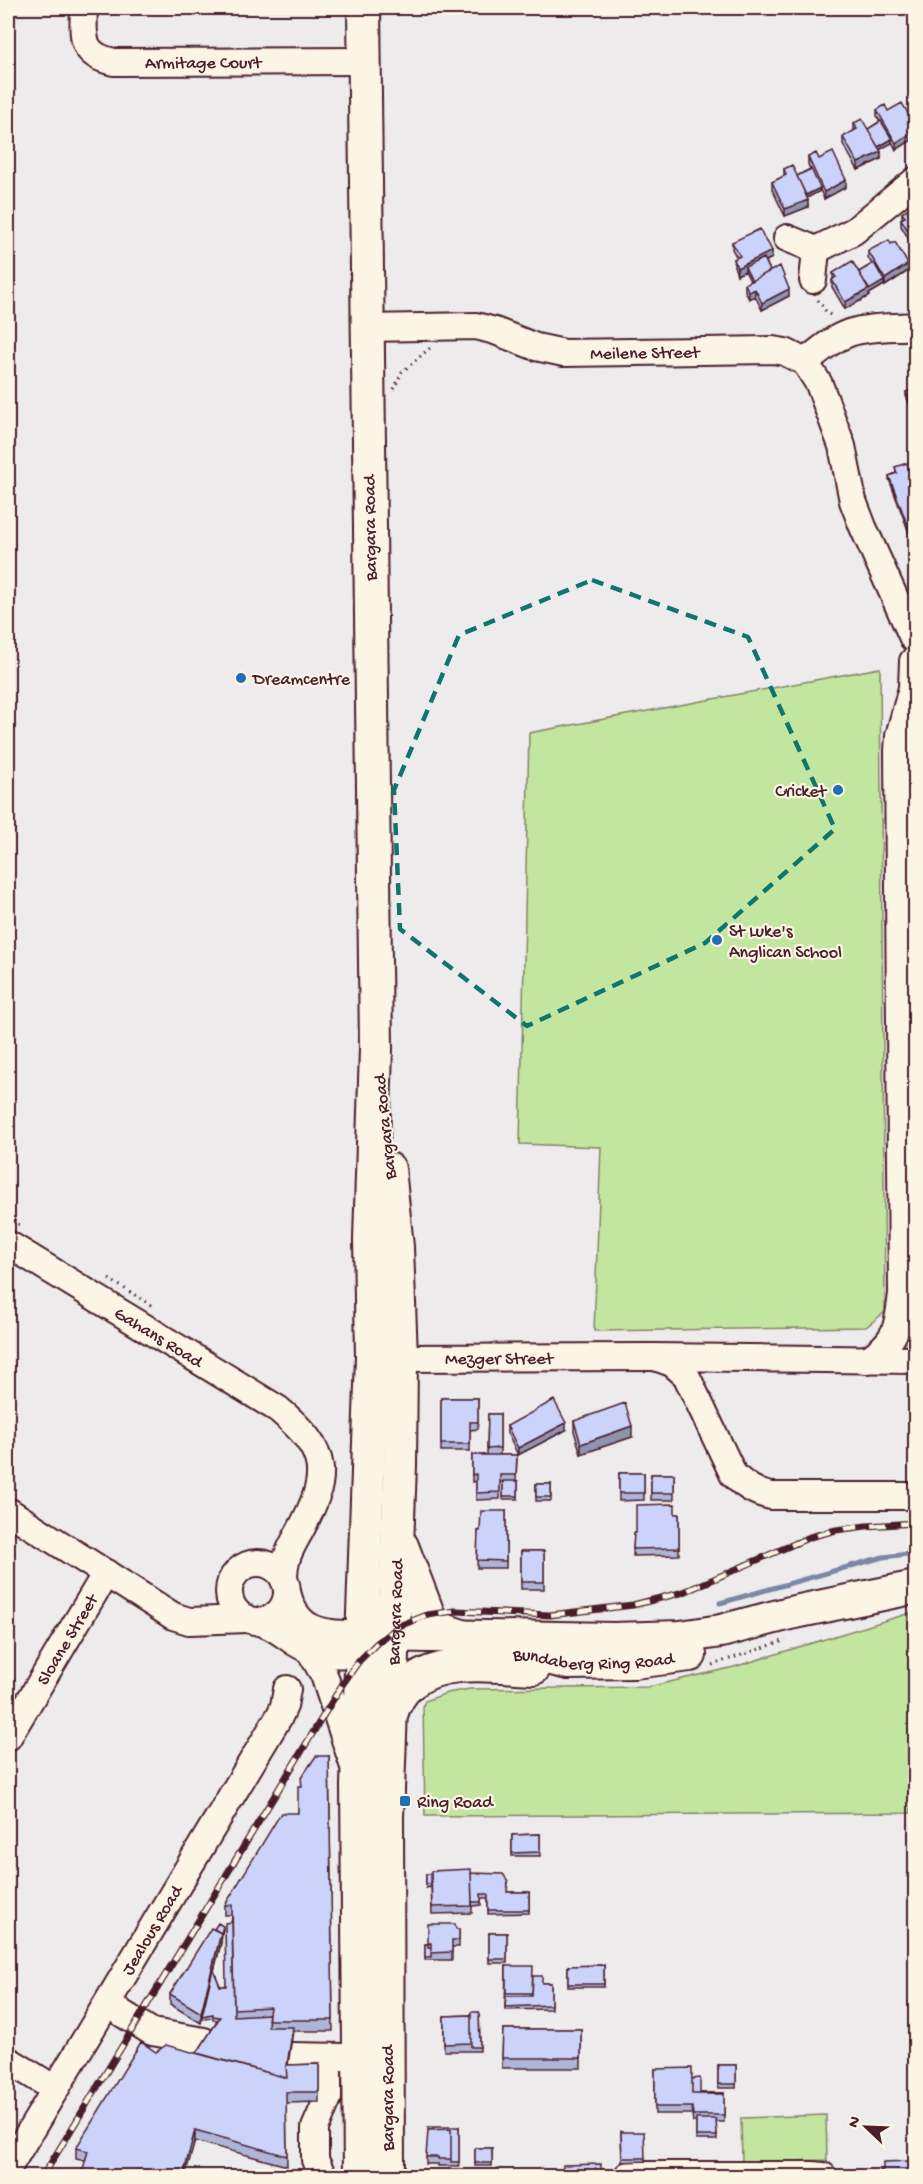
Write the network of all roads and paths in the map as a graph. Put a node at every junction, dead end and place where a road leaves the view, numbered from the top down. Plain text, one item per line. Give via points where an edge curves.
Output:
1 (84, 8) edge
2 (364, 8) edge
3 (364, 61) junction
4 (915, 180) edge
5 (787, 238) dead end
6 (816, 250) junction
7 (813, 280) joint
8 (837, 318) dead end
9 (915, 326) edge
10 (367, 328) junction
11 (434, 345) dead end
12 (805, 362) junction
13 (393, 393) dead end
14 (914, 650) edge
15 (8, 1244) edge
16 (902, 1294) junction
17 (915, 1335) edge
18 (387, 1357) junction
19 (652, 1357) junction
20 (867, 1360) junction
21 (915, 1360) edge
22 (305, 1436) junction
23 (915, 1496) edge
24 (8, 1511) edge
25 (398, 1533) junction
26 (251, 1564) junction
27 (106, 1573) junction
28 (286, 1586) junction
29 (229, 1587) junction
30 (915, 1587) edge
31 (147, 1598) junction
32 (852, 1600) junction
33 (251, 1620) junction
34 (463, 1636) junction
35 (392, 1643) junction
36 (362, 1644) junction
37 (310, 1651) junction
38 (568, 1663) junction
39 (287, 1689) dead end
40 (389, 1720) junction
41 (8, 1737) edge
42 (357, 1785) junction
43 (107, 2004) junction
44 (204, 2041) edge
45 (358, 2044) junction
46 (291, 2056) edge
47 (328, 2058) junction
48 (8, 2060) edge
49 (55, 2089) junction
50 (8, 2168) edge
51 (628, 2175) dead end
52 (323, 2176) edge
53 (360, 2176) edge
54 (388, 2176) edge
55 (823, 2176) edge

1 - 3 street, Armitage Court via 84,42 88,49 114,62
2 - 3 main road, Bargara Road
3 - 10 main road, Bargara Road
4 - 6 street via 854,231
5 - 6 street
6 - 7 street
7 - 8 path via 820,304
9 - 12 street via 847,334
10 - 12 street, Meilene Street via 476,326 564,353 773,350
10 - 18 main road, Bargara Road via 376,1049 397,1247
11 - 13 path via 402,372
12 - 14 street via 819,384 833,420 862,527
14 - 16 street via 912,688 898,751
15 - 22 street, Gahans Road via 278,1409
16 - 17 street
16 - 20 street via 891,1341
18 - 19 street, Mezger Street
18 - 25 main road, Bargara Road
18 - 36 main road, Bargara Road
19 - 20 street, Mezger Street
19 - 23 street via 672,1363 686,1375 734,1474 754,1491 771,1497
20 - 21 street, Mezger Street
22 - 26 street, Gahans Road via 313,1458 308,1493 283,1534
22 - 28 street, Gahans Road via 319,1458 321,1476 315,1501 286,1557
24 - 27 street
25 - 34 main road via 430,1619 441,1629
25 - 35 main road, Bargara Road
26 - 28 street via 271,1566
26 - 29 street, Gahans Road via 237,1572
27 - 31 street
27 - 41 street, Sloane Street
28 - 33 street, Gahans Road via 280,1611 268,1619
28 - 36 street via 289,1602 309,1627
29 - 31 street, Gahans Road via 212,1605 197,1609 172,1607
29 - 33 street via 235,1610
30 - 32 main road, Bundaberg Ring Road
31 - 33 street via 182,1620
32 - 34 main road, Bundaberg Ring Road via 680,1637
32 - 38 main road, Bundaberg Ring Road via 794,1627 717,1650 634,1662
33 - 37 street via 274,1627
34 - 35 main road, Bundaberg Ring Road
35 - 36 main road, Bundaberg Ring Road
35 - 38 main road, Bundaberg Ring Road via 531,1654
35 - 40 main road, Bargara Road
36 - 37 street via 333,1655
36 - 42 main road, Bargara Road
37 - 42 street via 324,1675
38 - 40 main road via 542,1668 458,1666 422,1675 403,1689
39 - 43 street, Jealous Road via 280,1716
40 - 54 main road, Bargara Road
42 - 45 main road, Bargara Road
43 - 44 street via 152,2032
43 - 49 street, Jealous Road
45 - 47 street via 347,2057
45 - 53 main road, Bargara Road
46 - 47 street
47 - 52 street via 328,2098 315,2128 315,2160
48 - 49 street
49 - 50 street, Jealous Road
51 - 55 street

